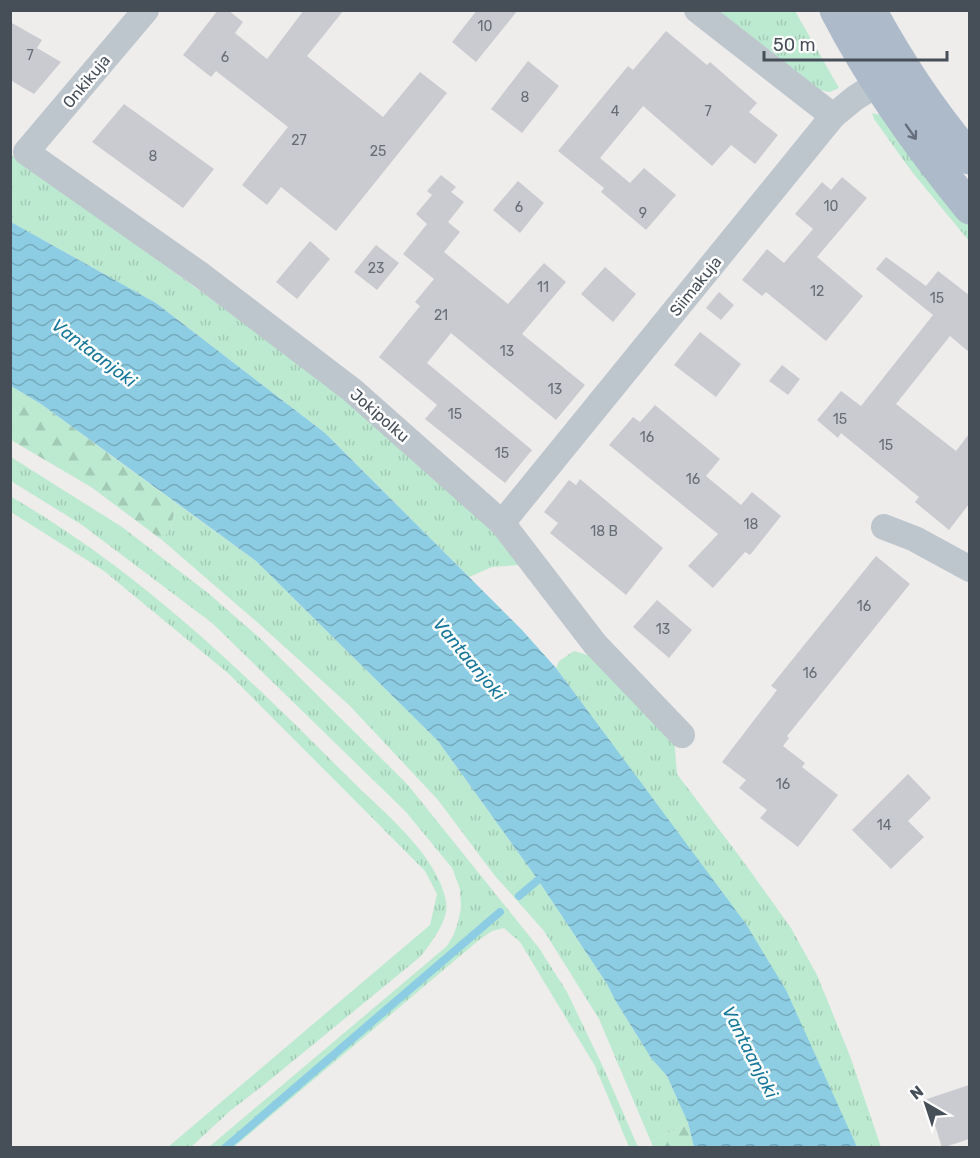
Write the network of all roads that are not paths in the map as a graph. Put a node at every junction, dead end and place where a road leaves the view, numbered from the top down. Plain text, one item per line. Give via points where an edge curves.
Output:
1 (146, 10) edge
2 (698, 10) edge
3 (836, 10) edge
4 (870, 10) edge
5 (904, 66) junction
6 (877, 84) junction
7 (833, 116) junction
8 (26, 152) joint
9 (969, 158) edge
10 (969, 208) edge
11 (502, 523) junction
12 (884, 527) dead end
13 (969, 569) edge
14 (682, 735) dead end

1 - 8 street, Onkikuja
2 - 7 street
3 - 6 main road
4 - 5 main road
5 - 6 street, Siimakuja
5 - 9 main road
6 - 7 street, Siimakuja
6 -> 10 main road
7 - 11 street, Siimakuja
8 - 11 street, Jokipolku via 201,275 352,390
11 - 14 street, Jokipolku via 596,644
12 - 13 street

